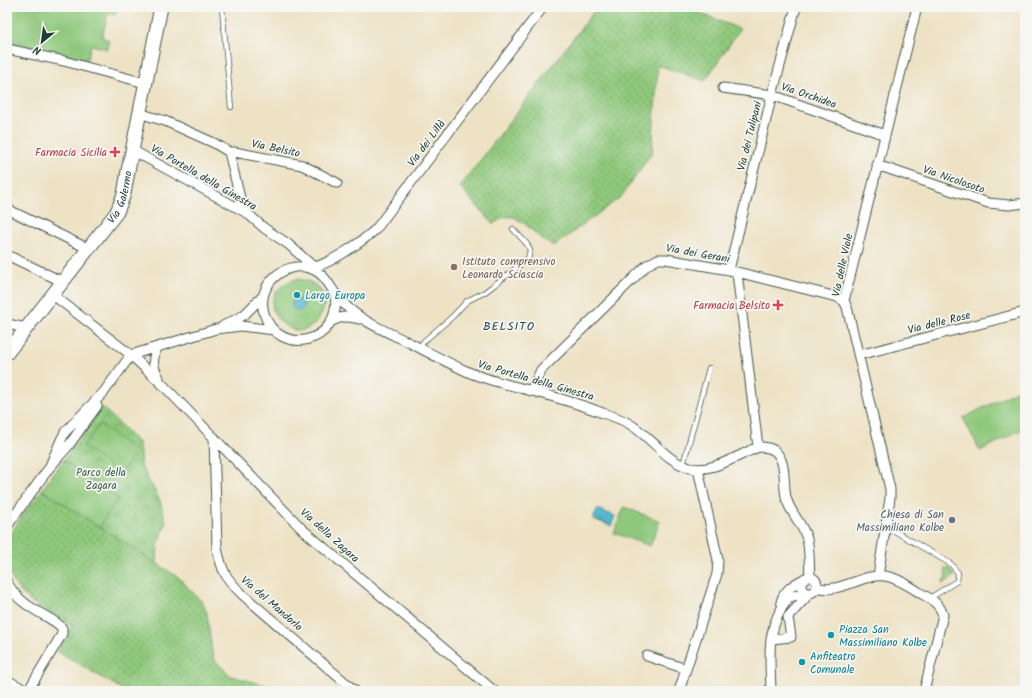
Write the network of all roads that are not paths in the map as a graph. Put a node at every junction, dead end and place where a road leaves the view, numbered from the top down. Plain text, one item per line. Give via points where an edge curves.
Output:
1 (161, 7) edge
2 (222, 7) edge
3 (543, 7) edge
4 (796, 7) edge
5 (917, 7) edge
6 (7, 49) edge
7 (146, 83) junction
8 (723, 88) dead end
9 (772, 95) junction
10 (231, 107) dead end
11 (139, 113) junction
12 (885, 135) junction
13 (132, 150) junction
14 (229, 152) junction
15 (877, 165) junction
16 (337, 183) dead end
17 (1025, 203) edge
18 (7, 209) edge
19 (247, 213) junction
20 (513, 229) dead end
21 (89, 249) junction
22 (7, 255) edge
23 (301, 255) junction
24 (298, 267) junction
25 (311, 268) junction
26 (733, 272) junction
27 (63, 282) junction
28 (334, 293) junction
29 (53, 295) junction
30 (263, 296) junction
31 (844, 301) junction
32 (1025, 312) edge
33 (363, 320) junction
34 (332, 321) junction
35 (7, 324) edge
36 (27, 328) junction
37 (216, 329) junction
38 (274, 330) junction
39 (157, 347) junction
40 (419, 348) junction
41 (143, 352) junction
42 (7, 353) edge
43 (859, 354) junction
44 (131, 355) junction
45 (709, 368) dead end
46 (154, 369) junction
47 (163, 385) junction
48 (532, 391) junction
49 (214, 437) junction
50 (758, 447) junction
51 (682, 465) junction
52 (698, 469) junction
53 (886, 526) junction
54 (7, 527) edge
55 (878, 576) junction
56 (807, 578) junction
57 (7, 582) edge
58 (811, 591) junction
59 (930, 598) junction
60 (780, 609) junction
61 (771, 639) junction
62 (647, 656) dead end
63 (686, 669) junction
64 (7, 680) edge
65 (927, 690) edge
66 (28, 691) edge
67 (355, 691) edge
68 (494, 691) edge
69 (679, 691) edge
70 (771, 691) edge

1 - 7 main road, Via Galermo
2 - 10 lane
3 - 25 street, Via dei Lillà via 376,229 325,263
4 - 9 street, Via dei Tulipani
5 - 12 street, Via delle Viole
6 - 7 street
7 - 11 main road, Via Galermo
8 - 9 street, Via Orchidea
9 - 12 street, Via Orchidea
9 - 26 street, Via dei Tulipani
11 - 13 main road, Via Galermo
11 - 14 street, Via Belsito via 165,121
12 - 15 street, Via delle Viole
13 - 19 street, Via Portella della Ginestra
13 - 21 main road, Via Galermo via 120,206
14 - 16 street, Via Belsito via 302,165
14 - 19 street via 240,198
15 - 17 street, Via Nicolosoto via 988,203
15 - 31 street, Via delle Viole
18 - 21 street
19 - 23 street, Via Portella della Ginestra
20 - 40 lane via 530,250 528,259 485,292 467,301
21 - 27 main road, Via Galermo
22 - 27 street
23 - 24 street
23 - 25 street, Via Portella della Ginestra
24 - 25 street
24 - 30 street via 288,268 276,276 267,286
25 - 28 street via 322,275
26 - 31 street, Via dei Gerani
26 - 48 street, Via dei Gerani via 666,259 658,258 651,261 541,370
26 - 50 street, Via dei Tulipani
27 - 29 main road, Via Galermo
28 - 33 street
28 - 34 street via 336,307
29 - 36 main road, Via Galermo
29 - 44 street
30 - 37 street via 244,314
30 - 38 street via 264,314
31 - 43 street, Via delle Viole via 848,307
32 - 43 street, Via delle Rose
33 - 34 street via 348,316
33 - 40 street, Via Portella della Ginestra
34 - 38 street via 319,335 310,339 286,338
35 - 36 street
36 - 42 main road, Via Galermo
37 - 38 street via 241,326
37 - 39 street
39 - 41 street
39 - 46 street
40 - 48 street, Via Portella della Ginestra via 479,377
41 - 44 street
41 - 46 street
43 - 53 street, Via delle Viole via 890,489
44 - 47 street
44 - 54 street via 104,392 70,426 65,443
45 - 51 lane
46 - 47 street
47 - 49 street, Via della Zagara
48 - 51 street, Via Portella della Ginestra via 576,403 626,422
49 - 67 street, Via del Mandorlo via 217,548 220,565 229,581 243,595
49 - 68 street, Via della Zagara via 302,529
50 - 52 street, Via Portella della Ginestra via 726,462
50 - 56 street via 772,449 780,457 786,496 807,538
51 - 52 street, Via Portella della Ginestra
52 - 63 street via 718,560 717,574
53 - 55 street, Via delle Viole
53 - 59 lane via 951,564 958,573 957,581
55 - 58 street via 828,590
55 - 59 street via 893,578
56 - 58 street via 815,581
56 - 58 street via 802,581 801,587 804,592
56 - 60 street via 793,585 784,594
57 - 66 street via 27,605 62,628 62,634
58 - 60 street via 789,597
58 - 61 street via 788,617 790,637
59 - 65 street via 937,603 943,615
60 - 61 street
61 - 70 street
62 - 63 street
63 - 69 street
64 - 66 street

